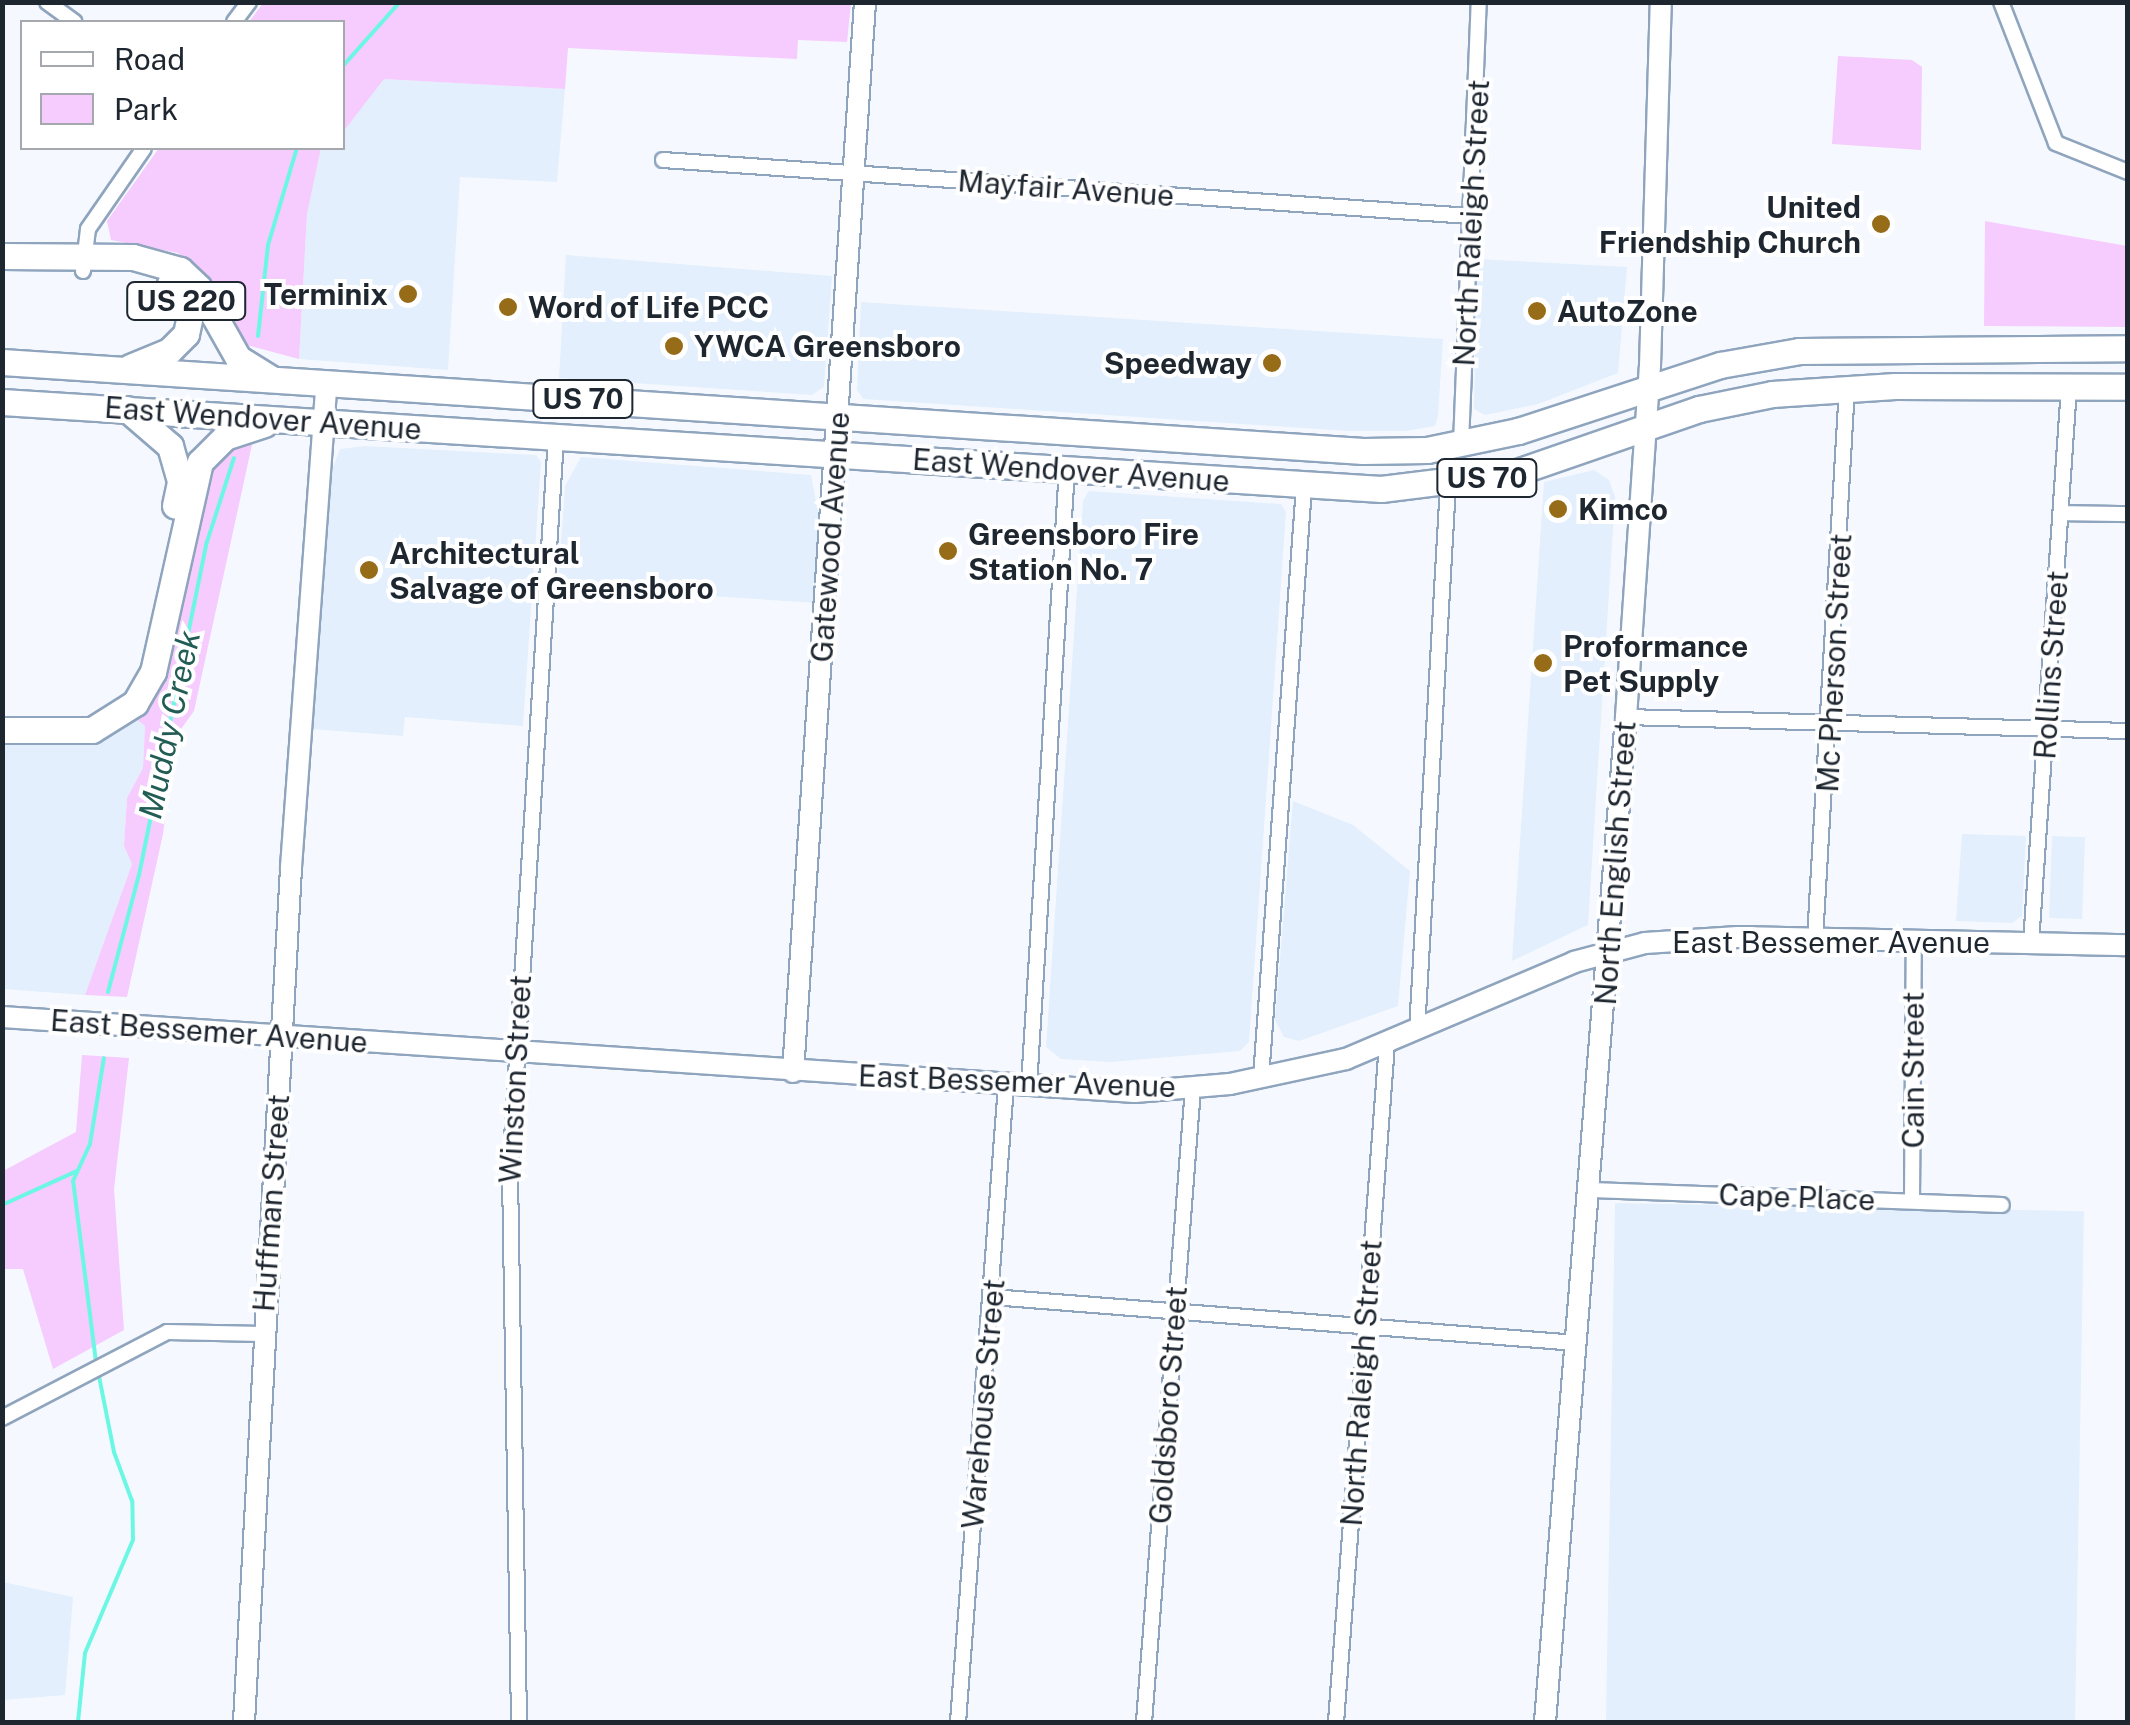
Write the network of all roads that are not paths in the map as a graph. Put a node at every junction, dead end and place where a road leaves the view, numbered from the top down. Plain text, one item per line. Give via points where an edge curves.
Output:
1 (46, 2) edge
2 (865, 2) edge
3 (1480, 2) edge
4 (1661, 2) edge
5 (2001, 2) edge
6 (72, 20) edge
7 (143, 150) edge
8 (663, 160) dead end
9 (2128, 172) edge
10 (854, 174) junction
11 (1469, 216) junction
12 (2, 256) edge
13 (84, 263) junction
14 (2, 271) edge
15 (2128, 348) edge
16 (2, 362) edge
17 (120, 370) junction
18 (280, 381) junction
19 (326, 385) junction
20 (1648, 387) junction
21 (1847, 387) junction
22 (2069, 387) junction
23 (2128, 387) edge
24 (2, 402) edge
25 (127, 409) junction
26 (286, 418) junction
27 (839, 418) junction
28 (323, 421) junction
29 (1646, 426) junction
30 (556, 437) junction
31 (1461, 444) junction
32 (836, 454) junction
33 (1067, 470) junction
34 (1448, 485) junction
35 (1304, 487) junction
36 (2062, 513) junction
37 (2128, 514) edge
38 (2, 714) edge
39 (1626, 717) junction
40 (1831, 723) junction
41 (2046, 729) junction
42 (2, 730) edge
43 (2128, 731) edge
44 (1815, 939) junction
45 (1914, 940) junction
46 (2031, 943) junction
47 (2128, 945) edge
48 (1608, 952) junction
49 (2, 1018) edge
50 (1417, 1031) junction
51 (282, 1038) junction
52 (1387, 1043) junction
53 (514, 1050) junction
54 (793, 1072) junction
55 (1261, 1078) junction
56 (1006, 1084) junction
57 (1029, 1086) junction
58 (1192, 1088) junction
59 (1592, 1190) junction
60 (1912, 1200) junction
61 (2002, 1205) dead end
62 (992, 1298) junction
63 (1174, 1311) junction
64 (1365, 1327) junction
65 (263, 1334) junction
66 (1577, 1344) junction
67 (2, 1418) edge
68 (244, 1722) edge
69 (519, 1722) edge
70 (958, 1722) edge
71 (1144, 1722) edge
72 (1336, 1722) edge
73 (1545, 1722) edge

1 - 6 street
2 - 10 street, Gatewood Avenue
3 - 11 street, North Raleigh Street
4 - 20 street, North English Street
5 - 9 street via 2056,143
7 - 13 street via 94,216
8 - 10 street, Mayfair Avenue
10 - 11 street, Mayfair Avenue
10 - 27 street, Gatewood Avenue
11 - 31 street, North Raleigh Street
12 - 13 highway
13 - 14 highway, US 220
13 - 17 highway, US 220 via 152,275 185,298 191,324 180,342
13 - 18 highway via 153,260 180,270 198,287 238,358
15 - 20 highway, East Wendover Avenue / US 70 via 1831,348 1747,360
16 - 17 highway, East Wendover Avenue / US 70
17 - 18 highway, East Wendover Avenue / US 70
18 - 19 highway, East Wendover Avenue / US 70
19 - 27 highway, East Wendover Avenue / US 70
19 - 28 street, Huffman Street
20 - 29 street, North English Street
20 - 31 highway, East Wendover Avenue / US 70
21 - 22 highway, East Wendover Avenue / US 70
21 - 29 highway, East Wendover Avenue / US 70 via 1738,400
21 - 40 street, Mc Pherson Street
22 - 23 highway, East Wendover Avenue / US 70
22 - 36 street, Rollins Street
24 - 25 highway, East Wendover Avenue / US 70
25 - 26 highway, East Wendover Avenue / US 70
25 - 38 highway via 170,446 180,482 133,681 92,715
26 - 28 highway, East Wendover Avenue / US 70
26 - 42 highway via 225,437 200,462 152,672 135,702 92,730
27 - 31 highway, East Wendover Avenue / US 70 via 1314,449
27 - 32 street, Gatewood Avenue
28 - 30 highway, East Wendover Avenue / US 70
28 - 51 street, Huffman Street
29 - 34 highway, East Wendover Avenue / US 70 via 1517,472
29 - 39 street, North English Street
30 - 32 highway, East Wendover Avenue / US 70
30 - 53 street, Winston Street
32 - 33 highway, East Wendover Avenue / US 70
32 - 54 street, Gatewood Avenue
33 - 35 highway, East Wendover Avenue / US 70
33 - 57 street
34 - 35 highway, East Wendover Avenue / US 70
34 - 50 street
35 - 55 street
36 - 37 street
36 - 41 street, Rollins Street
39 - 40 street
39 - 48 street, North English Street
40 - 41 street
40 - 44 street, Mc Pherson Street
41 - 43 street
41 - 46 street, Rollins Street
44 - 45 street, East Bessemer Avenue
44 - 48 street, East Bessemer Avenue via 1677,939
45 - 46 street, East Bessemer Avenue
45 - 60 street, Cain Street
46 - 47 street, East Bessemer Avenue
48 - 50 street, East Bessemer Avenue
48 - 59 street, North English Street
49 - 51 street, East Bessemer Avenue
50 - 52 street, East Bessemer Avenue
51 - 53 street, East Bessemer Avenue
51 - 65 street, Huffman Street
52 - 55 street, East Bessemer Avenue
52 - 64 street, North Raleigh Street
53 - 54 street, East Bessemer Avenue
53 - 69 street, Winston Street via 509,1224
54 - 56 street, East Bessemer Avenue
55 - 58 street, East Bessemer Avenue
56 - 57 street, East Bessemer Avenue
56 - 62 street, Warehouse Street
57 - 58 street, East Bessemer Avenue
58 - 63 street, Goldsboro Street
59 - 60 street, Cape Place
59 - 66 street, North English Street
60 - 61 street, Cape Place
62 - 63 street
62 - 70 street, Warehouse Street
63 - 64 street
63 - 71 street, Goldsboro Street
64 - 66 street
64 - 72 street, North Raleigh Street
65 - 67 street via 167,1332
65 - 68 street, Huffman Street
66 - 73 street, North English Street

